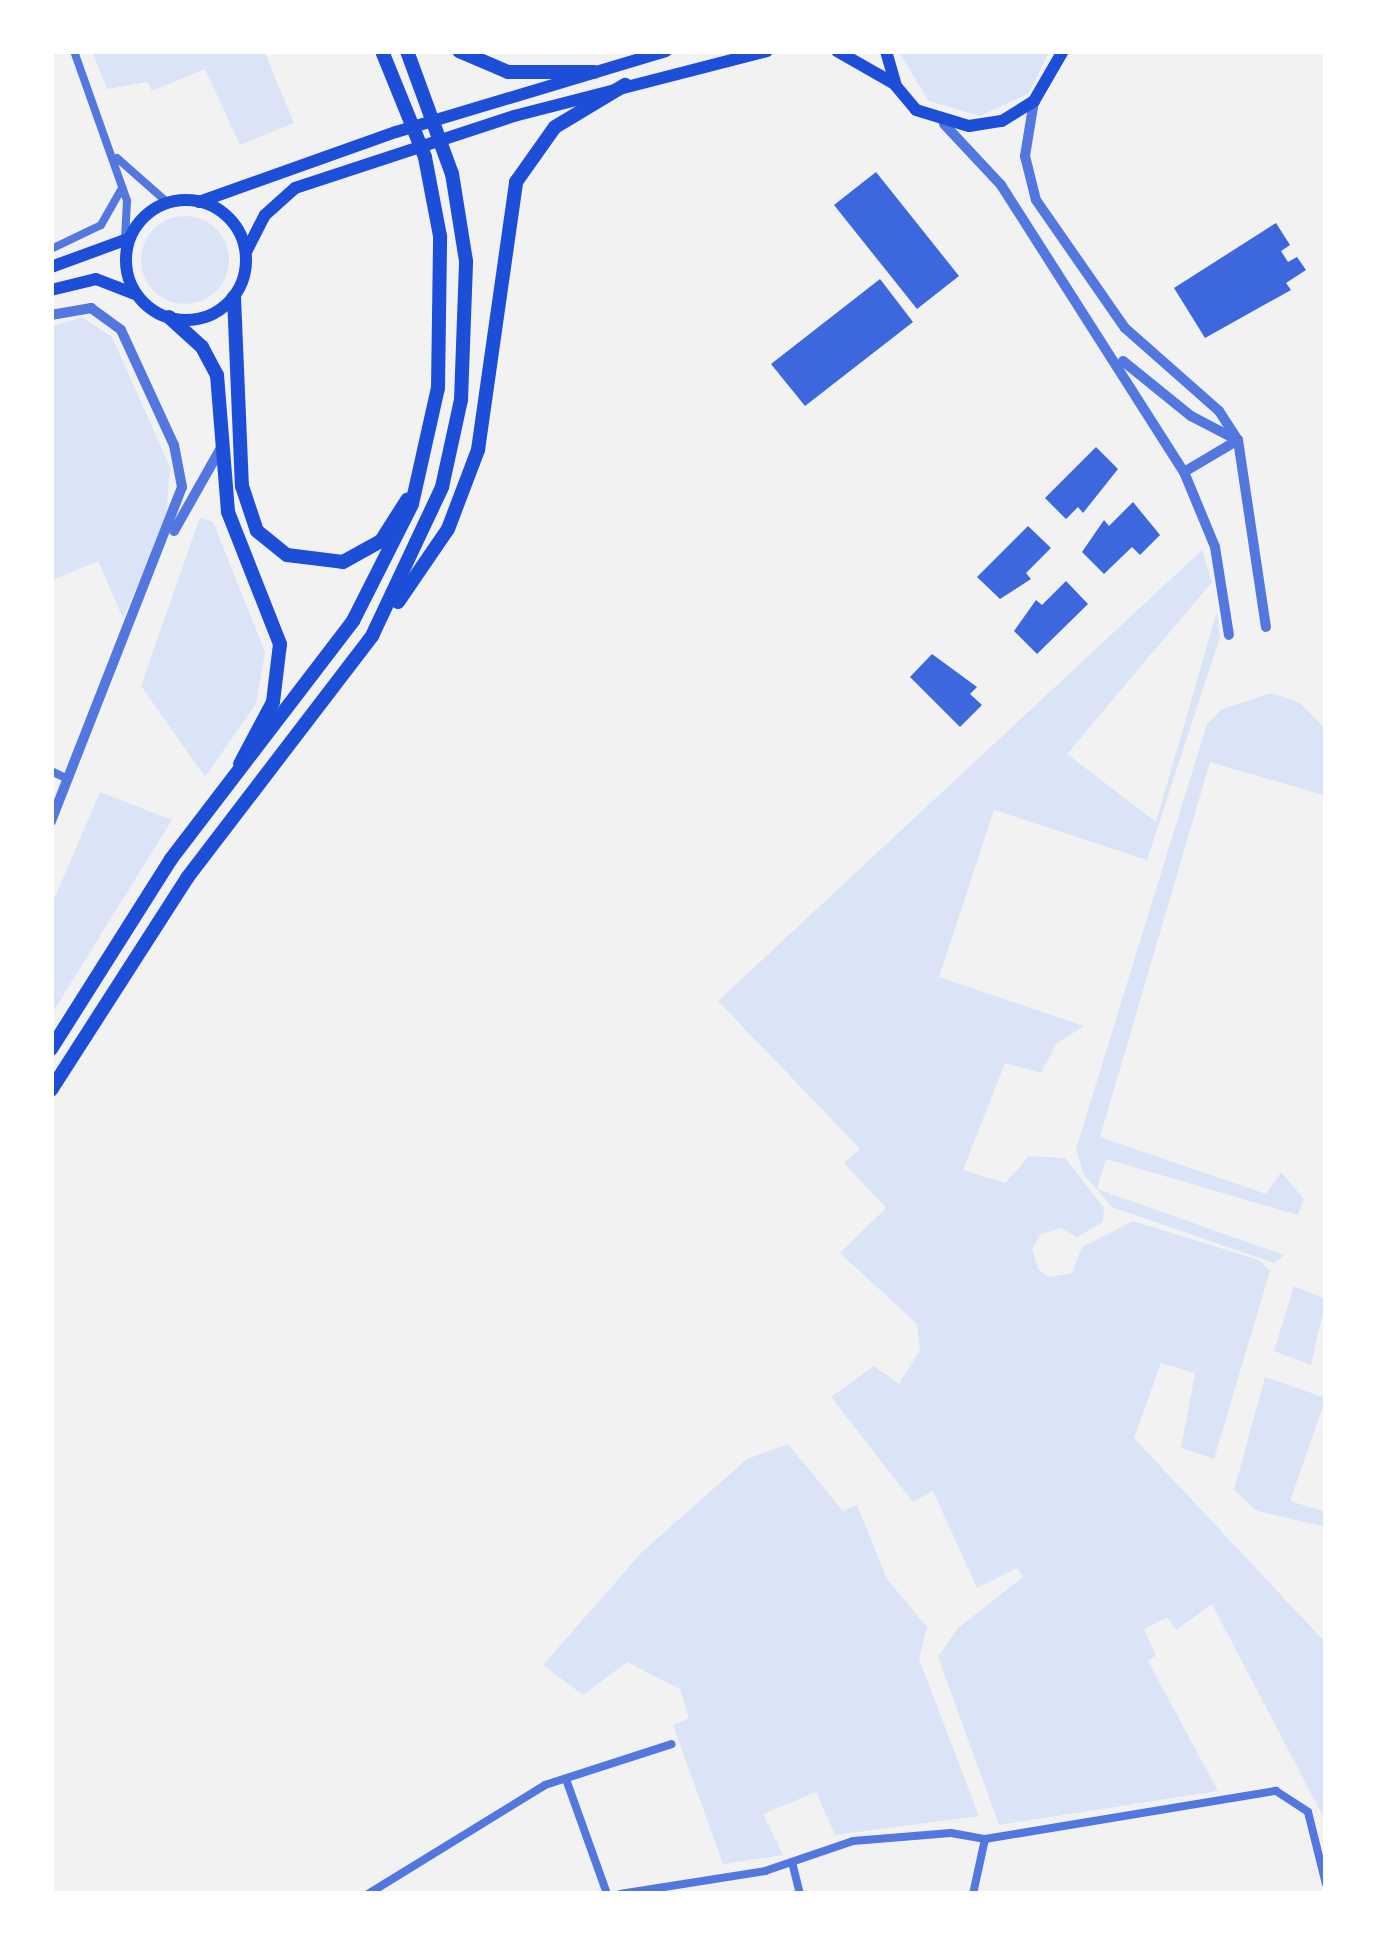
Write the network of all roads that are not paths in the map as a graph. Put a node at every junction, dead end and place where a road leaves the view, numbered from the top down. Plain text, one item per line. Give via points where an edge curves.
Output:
1 (74, 51) edge
2 (382, 51) edge
3 (407, 51) edge
4 (459, 51) edge
5 (666, 51) edge
6 (767, 51) edge
7 (837, 51) edge
8 (886, 51) edge
9 (1061, 54) edge
10 (594, 72) junction
11 (625, 85) junction
12 (896, 86) junction
13 (1034, 101) junction
14 (944, 124) junction
15 (110, 146) junction
16 (123, 186) junction
17 (199, 202) junction
18 (168, 203) junction
19 (125, 240) junction
20 (51, 249) edge
21 (248, 250) junction
22 (51, 267) edge
23 (51, 290) edge
24 (136, 295) junction
25 (234, 297) junction
26 (51, 315) edge
27 (169, 317) junction
28 (1117, 356) junction
29 (1238, 440) junction
30 (222, 445) junction
31 (1184, 472) junction
32 (417, 486) junction
33 (168, 536) junction
34 (386, 614) junction
35 (1266, 627) dead end
36 (1229, 635) dead end
37 (51, 771) edge
38 (68, 779) junction
39 (234, 780) junction
40 (51, 820) edge
41 (51, 1048) edge
42 (51, 1090) edge
43 (672, 1744) dead end
44 (567, 1782) junction
45 (985, 1839) junction
46 (792, 1862) junction
47 (1326, 1884) edge
48 (368, 1894) edge
49 (607, 1894) edge
50 (620, 1894) edge
51 (800, 1894) edge
52 (973, 1894) edge

1 - 15 street
2 - 32 highway via 431,180 442,338
3 - 34 highway via 452,174 467,289 461,400 442,487
4 - 10 highway via 508,72
5 - 10 main road
6 - 11 main road
7 - 12 main road
8 - 12 main road
9 - 13 main road
10 - 17 main road
11 - 21 main road via 295,188 265,215
11 - 34 highway via 555,127 516,182 478,450 448,529
12 - 14 main road via 916,110
13 - 14 main road via 1002,122
13 - 29 street via 1025,156 1036,200 1125,328 1220,411
14 - 28 street via 1001,185
15 - 16 street
15 - 18 street via 128,175
16 - 19 street
16 - 20 street via 101,225
17 - 18 main road
17 - 21 main road via 224,214
18 - 19 main road
19 - 22 main road
19 - 24 main road via 124,268
21 - 25 main road
23 - 24 main road via 96,279
24 - 27 main road
25 - 27 main road via 198,320
25 - 32 highway via 242,486 265,539 298,559 343,562 381,542
26 - 33 street via 84,307 112,319 180,462 181,496
27 - 30 highway via 214,368
28 - 29 street via 1191,416
28 - 31 street
29 - 31 street
29 - 35 street
30 - 33 street
30 - 39 highway via 232,525 281,656 273,702
31 - 36 street via 1215,547
32 - 39 highway via 371,593
33 - 38 street
34 - 42 highway via 187,878
37 - 38 street
38 - 40 street
39 - 41 highway via 171,859
43 - 44 street
44 - 48 street via 535,1790
44 - 49 street
45 - 46 street via 868,1839
45 - 47 street via 1280,1791 1311,1818
45 - 52 street
46 - 50 street
46 - 51 street

